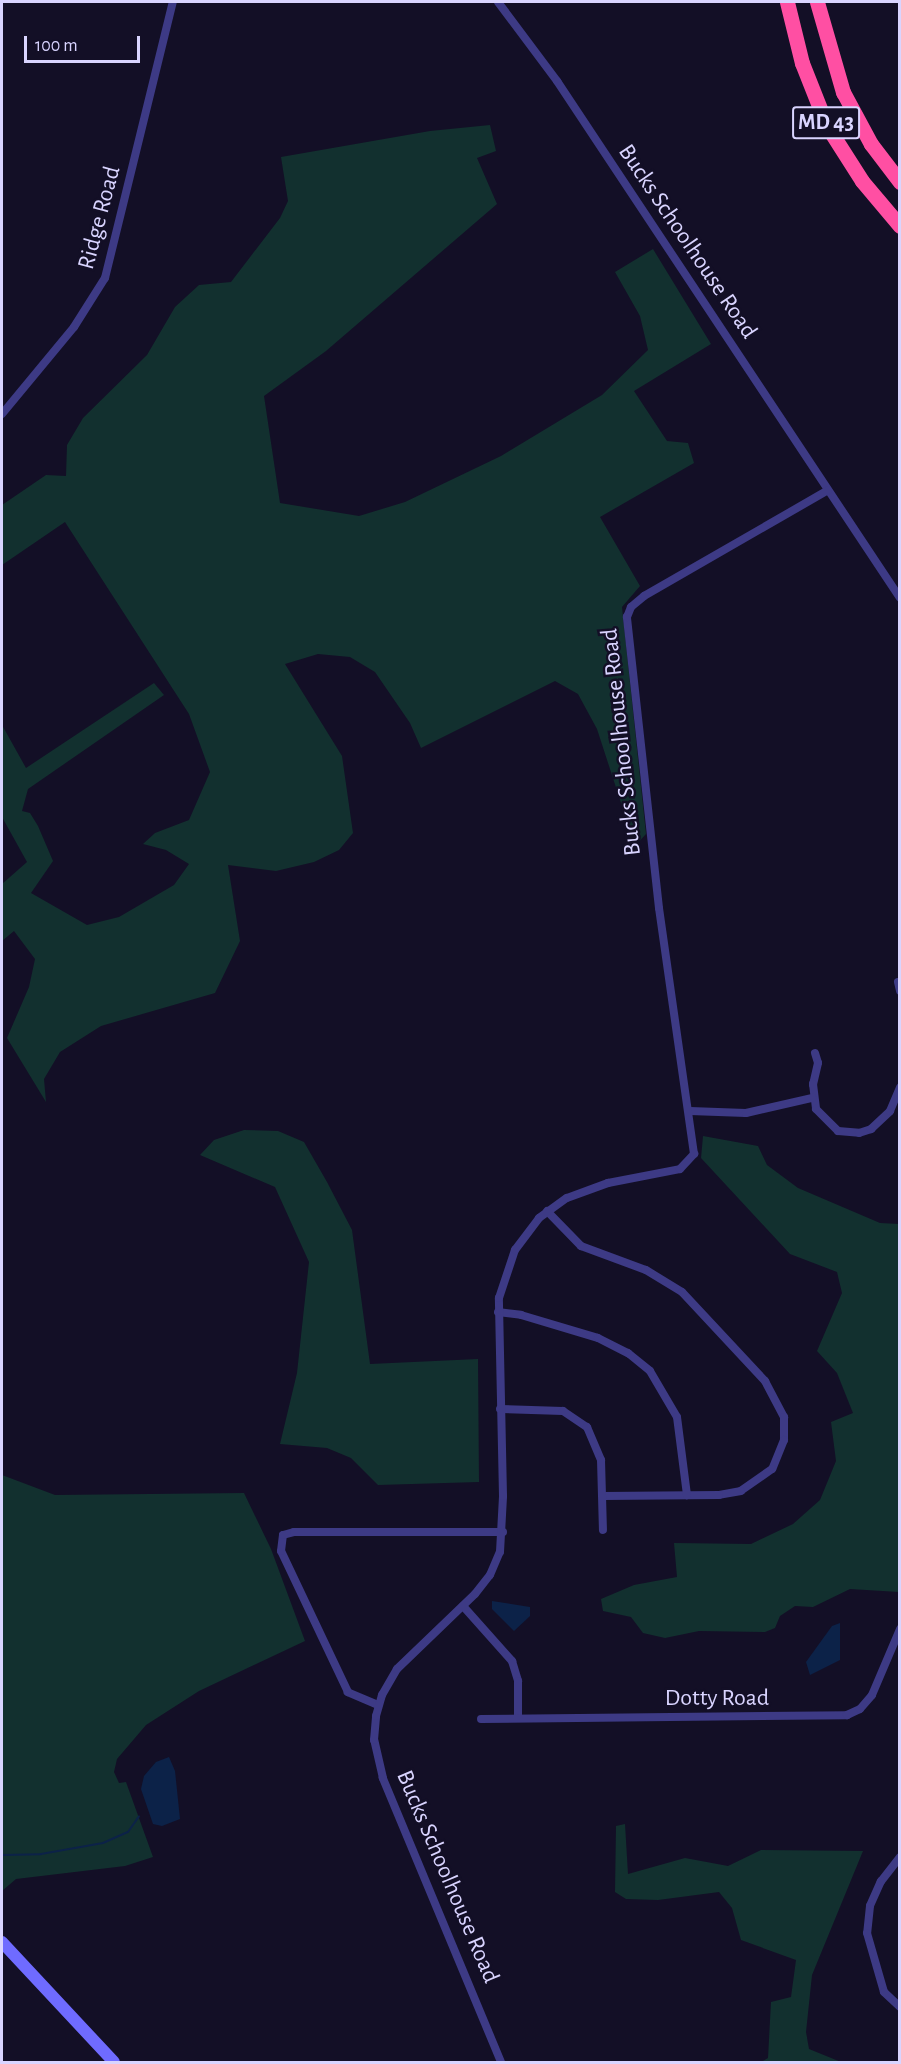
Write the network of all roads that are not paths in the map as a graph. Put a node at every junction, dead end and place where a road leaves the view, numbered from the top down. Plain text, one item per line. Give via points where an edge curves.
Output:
1 (173, 2) edge
2 (498, 2) edge
3 (787, 2) edge
4 (817, 2) edge
5 (900, 182) edge
6 (900, 226) edge
7 (2, 414) edge
8 (828, 490) junction
9 (900, 598) edge
10 (815, 1053) dead end
11 (900, 1087) edge
12 (813, 1098) junction
13 (690, 1111) junction
14 (547, 1211) junction
15 (498, 1312) junction
16 (500, 1409) junction
17 (687, 1495) junction
18 (603, 1496) junction
19 (603, 1530) dead end
20 (503, 1533) junction
21 (463, 1606) junction
22 (900, 1629) edge
23 (378, 1705) junction
24 (518, 1718) junction
25 (481, 1719) dead end
26 (900, 1857) edge
27 (2, 1942) edge
28 (900, 2007) edge
29 (114, 2062) edge
30 (501, 2062) edge

1 - 7 street, Ridge Road via 105,278 74,327
2 - 8 street, Bucks Schoolhouse Road via 557,81
3 - 6 highway, MD 43 via 802,63 827,126 862,181
4 - 5 highway, MD 43 via 843,92 871,144
8 - 9 street
8 - 13 street, Bucks Schoolhouse Road via 644,596 631,607 627,617 659,908
10 - 12 street via 818,1063
11 - 12 street via 883,1120 859,1133 830,1126
12 - 13 street via 746,1113
13 - 14 street, Bucks Schoolhouse Road via 694,1154 684,1167 590,1188
14 - 15 street, Bucks Schoolhouse Road via 527,1232 510,1260
14 - 17 street via 581,1246 646,1270 682,1292 765,1381 780,1407 786,1429 784,1440 777,1461 763,1479 731,1494
15 - 16 street, Bucks Schoolhouse Road
15 - 17 street via 598,1338 650,1371 677,1417
16 - 18 street via 553,1409 579,1420 599,1451
16 - 20 street, Bucks Schoolhouse Road
17 - 18 street
18 - 19 street
20 - 21 street, Bucks Schoolhouse Road via 494,1568
20 - 23 street via 283,1535 281,1551 348,1692
21 - 23 street, Bucks Schoolhouse Road via 402,1662
21 - 24 street via 513,1661 518,1681
22 - 24 street, Dotty Road via 873,1695 860,1709 847,1715
23 - 30 street, Bucks Schoolhouse Road via 374,1740 383,1778
24 - 25 street, Dotty Road
26 - 28 street via 881,1881 870,1906 867,1933 884,1992
27 - 29 main road

